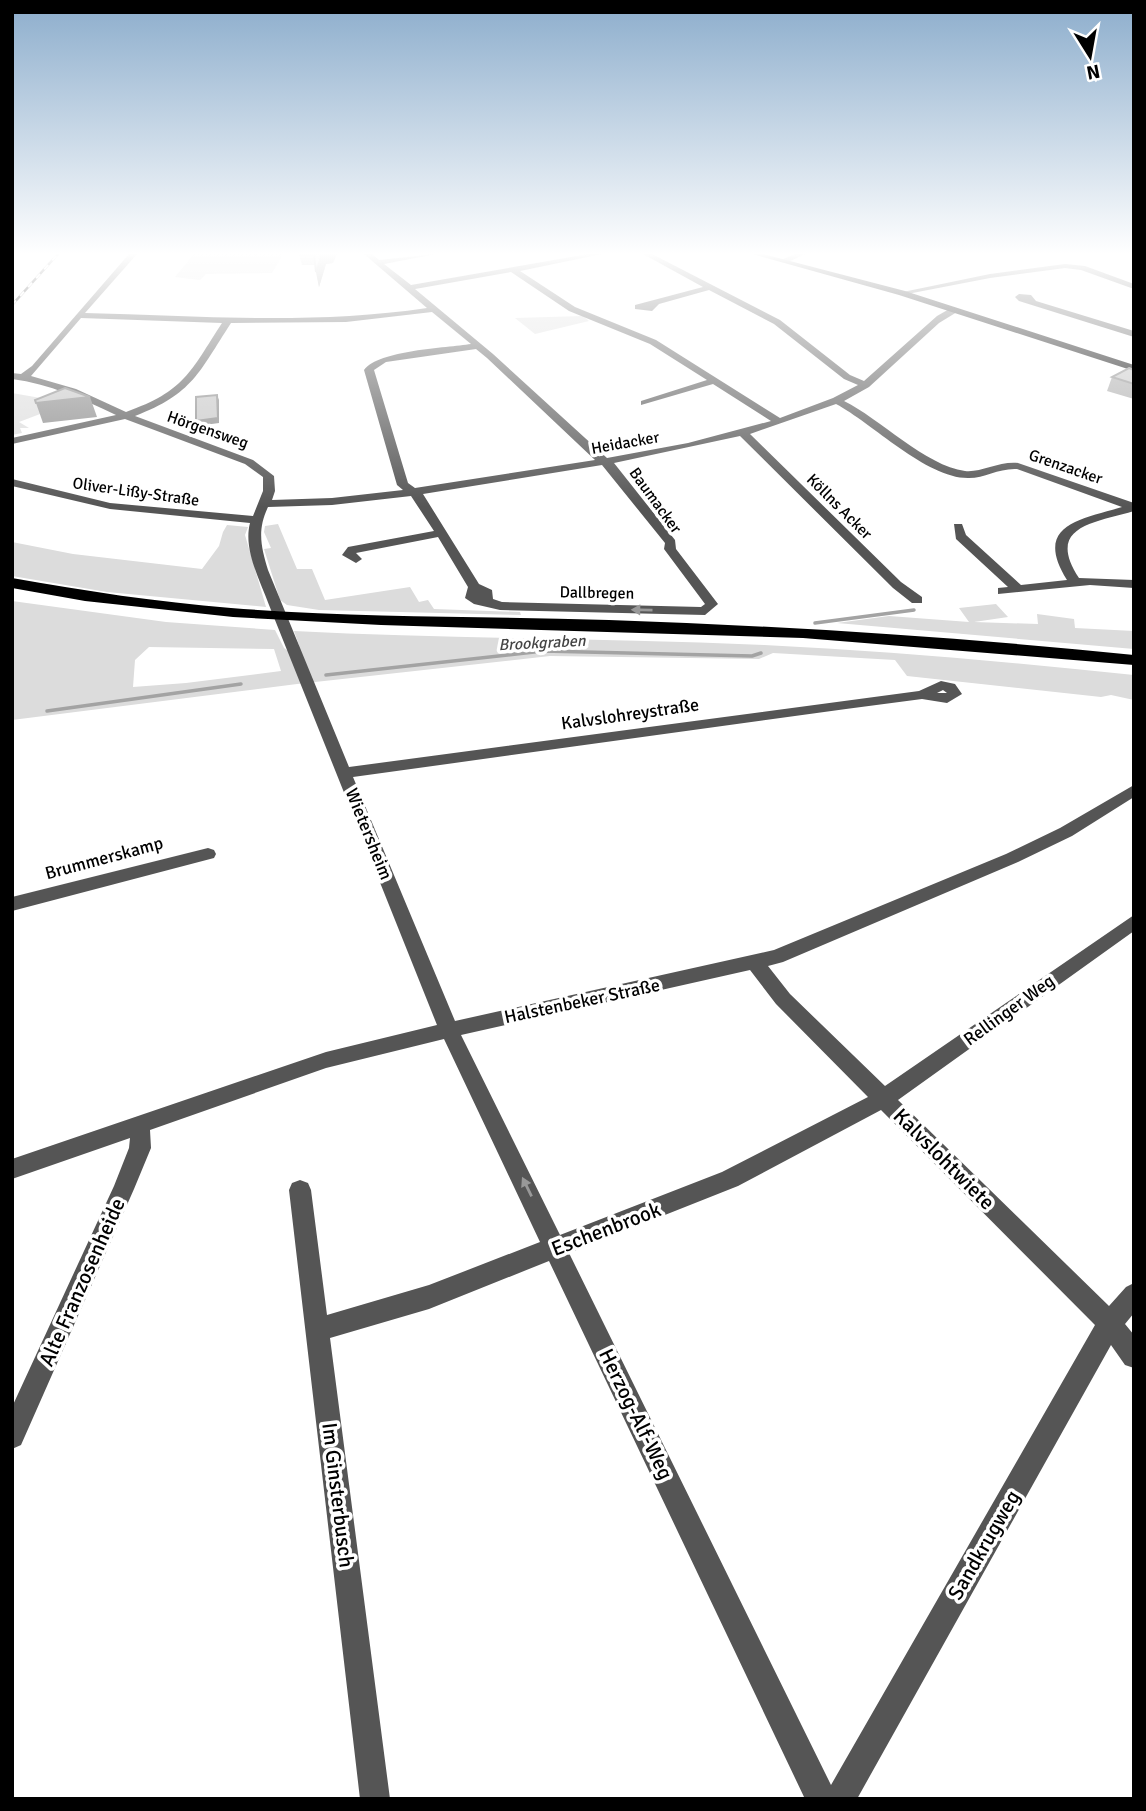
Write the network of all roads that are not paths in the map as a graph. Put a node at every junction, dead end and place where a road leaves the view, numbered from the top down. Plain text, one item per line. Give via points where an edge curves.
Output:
1 (58, 339) edge
2 (217, 339) edge
3 (469, 339) edge
4 (646, 339) edge
5 (798, 339) edge
6 (917, 339) edge
7 (1042, 339) edge
8 (478, 346) junction
9 (1134, 368) edge
10 (18, 377) edge
11 (714, 381) junction
12 (866, 385) junction
13 (667, 397) dead end
14 (837, 401) junction
15 (123, 416) junction
16 (778, 421) junction
17 (742, 432) junction
18 (12, 441) edge
19 (604, 461) junction
20 (12, 482) edge
21 (412, 492) junction
22 (265, 504) junction
23 (1133, 507) edge
24 (257, 520) junction
25 (958, 527) dead end
26 (440, 533) junction
27 (356, 559) dead end
28 (1075, 582) junction
29 (1134, 584) edge
30 (1018, 589) junction
31 (15, 591) edge
32 (1003, 591) dead end
33 (918, 600) dead end
34 (709, 609) joint
35 (1134, 660) edge
36 (1134, 668) edge
37 (922, 695) dead end
38 (345, 773) junction
39 (1129, 799) edge
40 (208, 854) dead end
41 (12, 904) edge
42 (1134, 922) edge
43 (755, 963) junction
44 (449, 1030) junction
45 (883, 1099) junction
46 (140, 1124) junction
47 (12, 1169) edge
48 (300, 1190) dead end
49 (557, 1248) junction
50 (1134, 1295) edge
51 (1110, 1323) junction
52 (318, 1330) junction
53 (1134, 1356) edge
54 (12, 1436) edge
55 (375, 1799) edge
56 (821, 1799) edge
57 (840, 1799) edge

1 - 10 street via 35,368
2 - 15 street via 182,388 160,403
3 - 8 street, Baumacker
4 - 11 street
5 - 12 street via 847,377
6 - 12 street, Heidacker
7 - 9 main road
8 - 19 street, Baumacker
8 - 21 street, Dallbregen via 390,359 369,370 402,485
10 - 15 street, Hörgensweg via 61,386
11 - 13 street
11 - 16 street
12 - 14 street, Heidacker
14 - 16 street, Heidacker
14 - 23 street, Grenzacker via 954,473 974,474 1003,465 1023,467
15 - 18 street
15 - 22 street, Hörgensweg via 259,466 270,482
16 - 17 street, Heidacker
17 - 19 street, Heidacker
17 - 33 street, Köllns Acker via 897,585
19 - 21 street, Heidacker
19 - 34 street, Baumacker via 671,543 670,549 711,601
20 - 24 street, Oliver-Lißy-Straße via 102,505
21 - 22 street, Heidacker
21 - 26 street, Dallbregen via 419,496
22 - 24 street
23 - 28 street via 1076,527 1062,537 1059,557
24 - 38 street, Wietersheim via 254,534 275,605
25 - 30 street via 960,536
26 - 27 street via 352,550 348,555
34 -> 26 street, Dallbregen via 500,606 485,600 487,593 474,587
28 - 29 street
28 - 30 street
30 - 32 street
31 - 35 highway via 357,619 798,632
31 - 36 highway via 144,612 267,623 797,641
37 - 38 street, Kalvslohreystraße
38 - 44 street, Wietersheim
39 - 43 street, Halstenbeker Straße via 974,876
40 - 41 street, Brummerskamp
42 - 45 street, Rellinger Weg
43 - 44 street, Halstenbeker Straße
43 - 45 street, Kalvslohtwiete via 783,999
44 - 46 street, Halstenbeker Straße via 302,1067
49 -> 44 street, Herzog-Alf-Weg
45 - 49 street, Eschenbrook via 730,1179
45 - 51 street, Kalvslohtwiete
46 - 47 street, Halstenbeker Straße
46 - 54 street, Alte Franzosenheide via 140,1148
48 - 52 street, Im Ginsterbusch
49 - 52 street, Eschenbrook via 429,1297
49 - 56 street, Herzog-Alf-Weg
50 - 51 street, Sandkrugweg
51 - 53 street, Kalvslohtwiete
51 - 57 street, Sandkrugweg
52 - 55 street, Im Ginsterbusch

